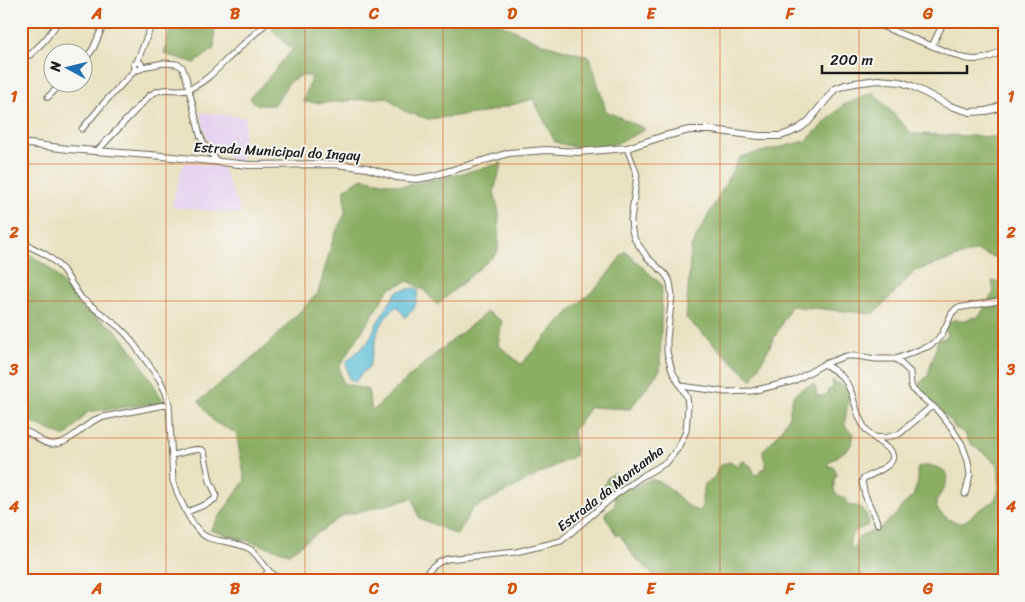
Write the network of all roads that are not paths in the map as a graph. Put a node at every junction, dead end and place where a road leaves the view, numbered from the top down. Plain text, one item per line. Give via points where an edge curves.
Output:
1 (59, 21) edge
2 (105, 21) edge
3 (154, 21) edge
4 (269, 21) edge
5 (868, 21) edge
6 (944, 21) edge
7 (884, 24) edge
8 (932, 46) junction
9 (1004, 46) edge
10 (92, 50) edge
11 (30, 55) dead end
12 (137, 62) junction
13 (142, 67) junction
14 (136, 69) junction
15 (189, 89) junction
16 (53, 92) edge
17 (48, 97) dead end
18 (1004, 103) edge
19 (82, 129) dead end
20 (21, 143) edge
21 (627, 148) junction
22 (96, 151) junction
23 (218, 162) junction
24 (21, 242) edge
25 (1004, 300) edge
26 (896, 359) junction
27 (824, 364) junction
28 (681, 386) junction
29 (169, 404) junction
30 (932, 406) junction
31 (21, 430) edge
32 (873, 437) junction
33 (172, 455) junction
34 (965, 494) dead end
35 (187, 512) junction
36 (878, 524) dead end
37 (269, 571) junction
38 (260, 581) edge
39 (283, 581) edge
40 (420, 581) edge

1 - 11 street
2 - 10 street
3 - 12 street
4 - 15 street via 202,82
5 - 7 street
6 - 8 street
7 - 8 street
8 - 9 street via 977,60 991,58
12 - 13 street
12 - 14 street
13 - 14 street
13 - 15 street via 164,63 180,65
14 - 19 street
15 - 22 street via 163,89 150,95
15 - 23 street via 200,134
16 - 17 street
18 - 21 street, Estrada Municipal do Ingay via 994,109 970,112 901,82 878,80 834,89 808,122 780,136 697,129
20 - 22 street, Estrada Municipal do Ingay
21 - 23 street, Estrada Municipal do Ingay via 510,153 417,179 334,164
21 - 28 street, Estrada da Montanha via 636,175 632,231 647,257 670,282 672,296 667,352
22 - 23 street, Estrada Municipal do Ingay
24 - 29 street via 54,261 81,298 128,336 160,380
25 - 26 street via 957,308 936,341
26 - 27 street via 846,356
26 - 30 street via 910,372 914,390
27 - 28 street via 794,381 752,391 726,392
27 - 32 street via 846,381 861,421
28 - 40 street, Estrada da Montanha via 688,406 686,432 667,462 614,496 561,541 516,552 447,559 434,565
29 - 31 street via 92,420 65,441 54,444 42,442
29 - 33 street
30 - 32 street via 898,434 886,438
30 - 34 street via 951,427 966,454 970,475
32 - 36 street via 891,451 893,457 890,463 862,482
33 - 35 street via 173,481
33 - 35 street via 202,450 216,494 208,503
35 - 37 street via 203,535 252,550
37 - 38 street
37 - 39 street

